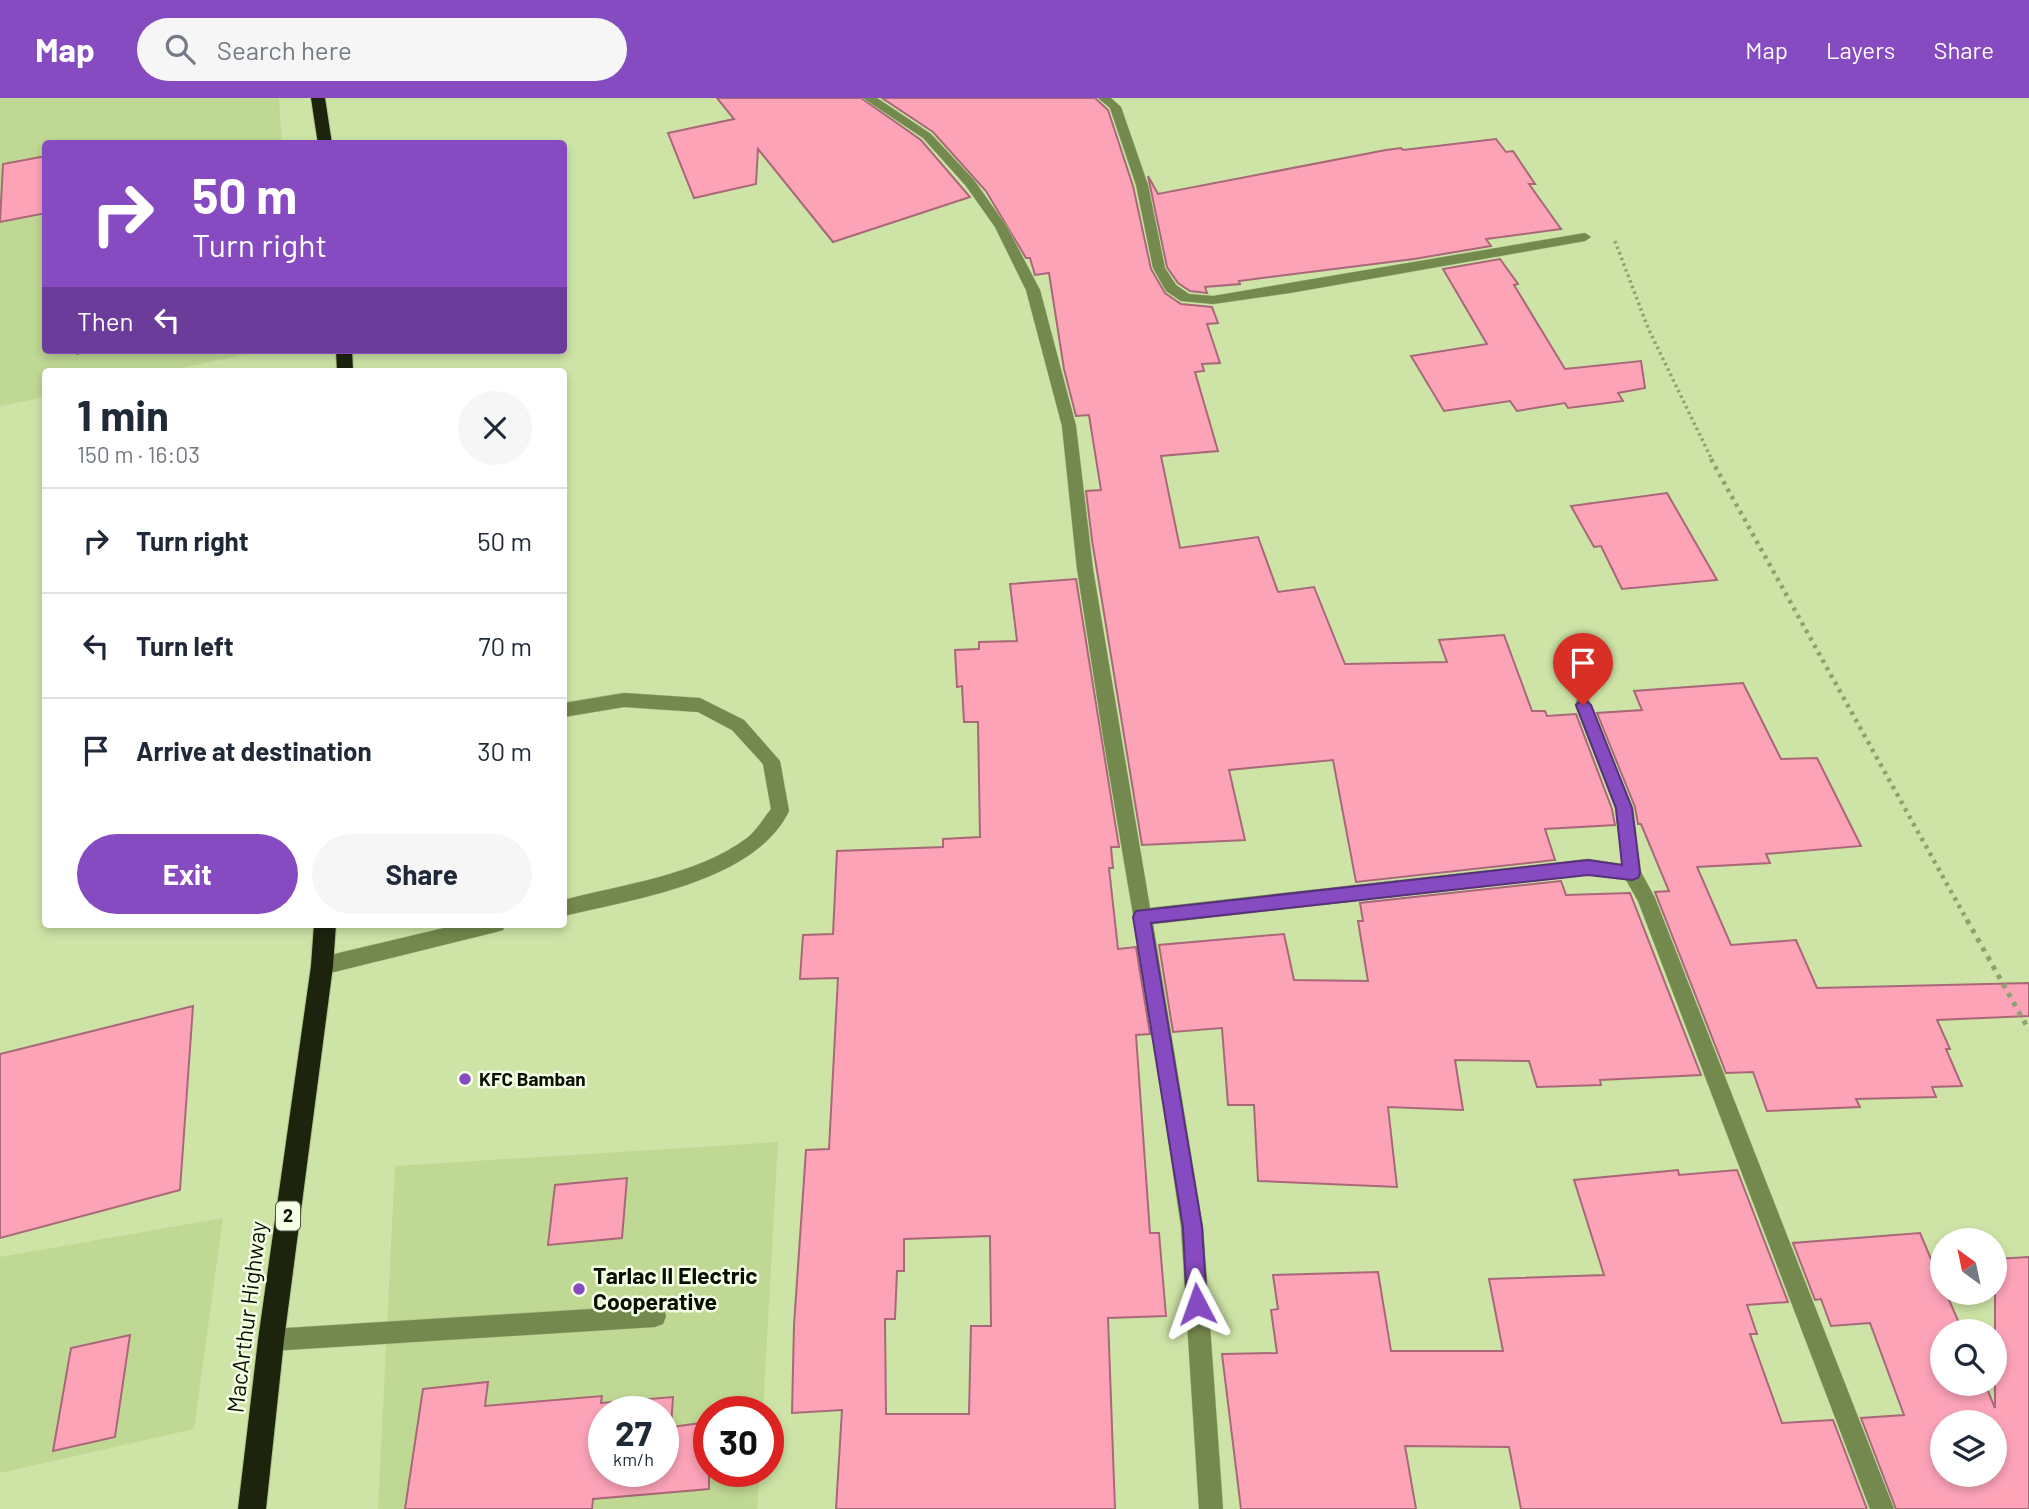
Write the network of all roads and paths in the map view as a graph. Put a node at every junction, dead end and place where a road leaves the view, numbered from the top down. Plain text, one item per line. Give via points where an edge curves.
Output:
1 (318, 98) edge
2 (869, 98) edge
3 (1104, 98) edge
4 (324, 140) edge
5 (1613, 232) dead end
6 (1585, 237) dead end
7 (1583, 705) dead end
8 (567, 710) edge
9 (1632, 873) junction
10 (567, 907) edge
11 (1142, 917) junction
12 (325, 928) edge
13 (479, 928) edge
14 (322, 966) junction
15 (2029, 1030) edge
16 (655, 1316) dead end
17 (271, 1340) junction
18 (252, 1509) edge
19 (1211, 1509) edge
20 (1882, 1509) edge

1 - 4 highway
2 - 11 street via 927,136 971,183 1001,227 1033,290 1069,426 1087,582
3 - 6 street via 1115,107 1143,185 1159,268 1171,288 1186,298 1213,300 1290,289
5 - 15 path via 1652,339 1725,483
7 - 9 street via 1624,808
8 - 10 street via 624,700 700,705 738,725 771,761 780,811 754,842 725,860
9 - 11 street via 1588,867
9 - 20 street via 1646,898
11 - 19 street via 1192,1227
12 - 14 highway, MacArthur Highway / 2
13 - 14 street
14 - 17 highway, MacArthur Highway / 2
16 - 17 street
17 - 18 highway, MacArthur Highway / 2

